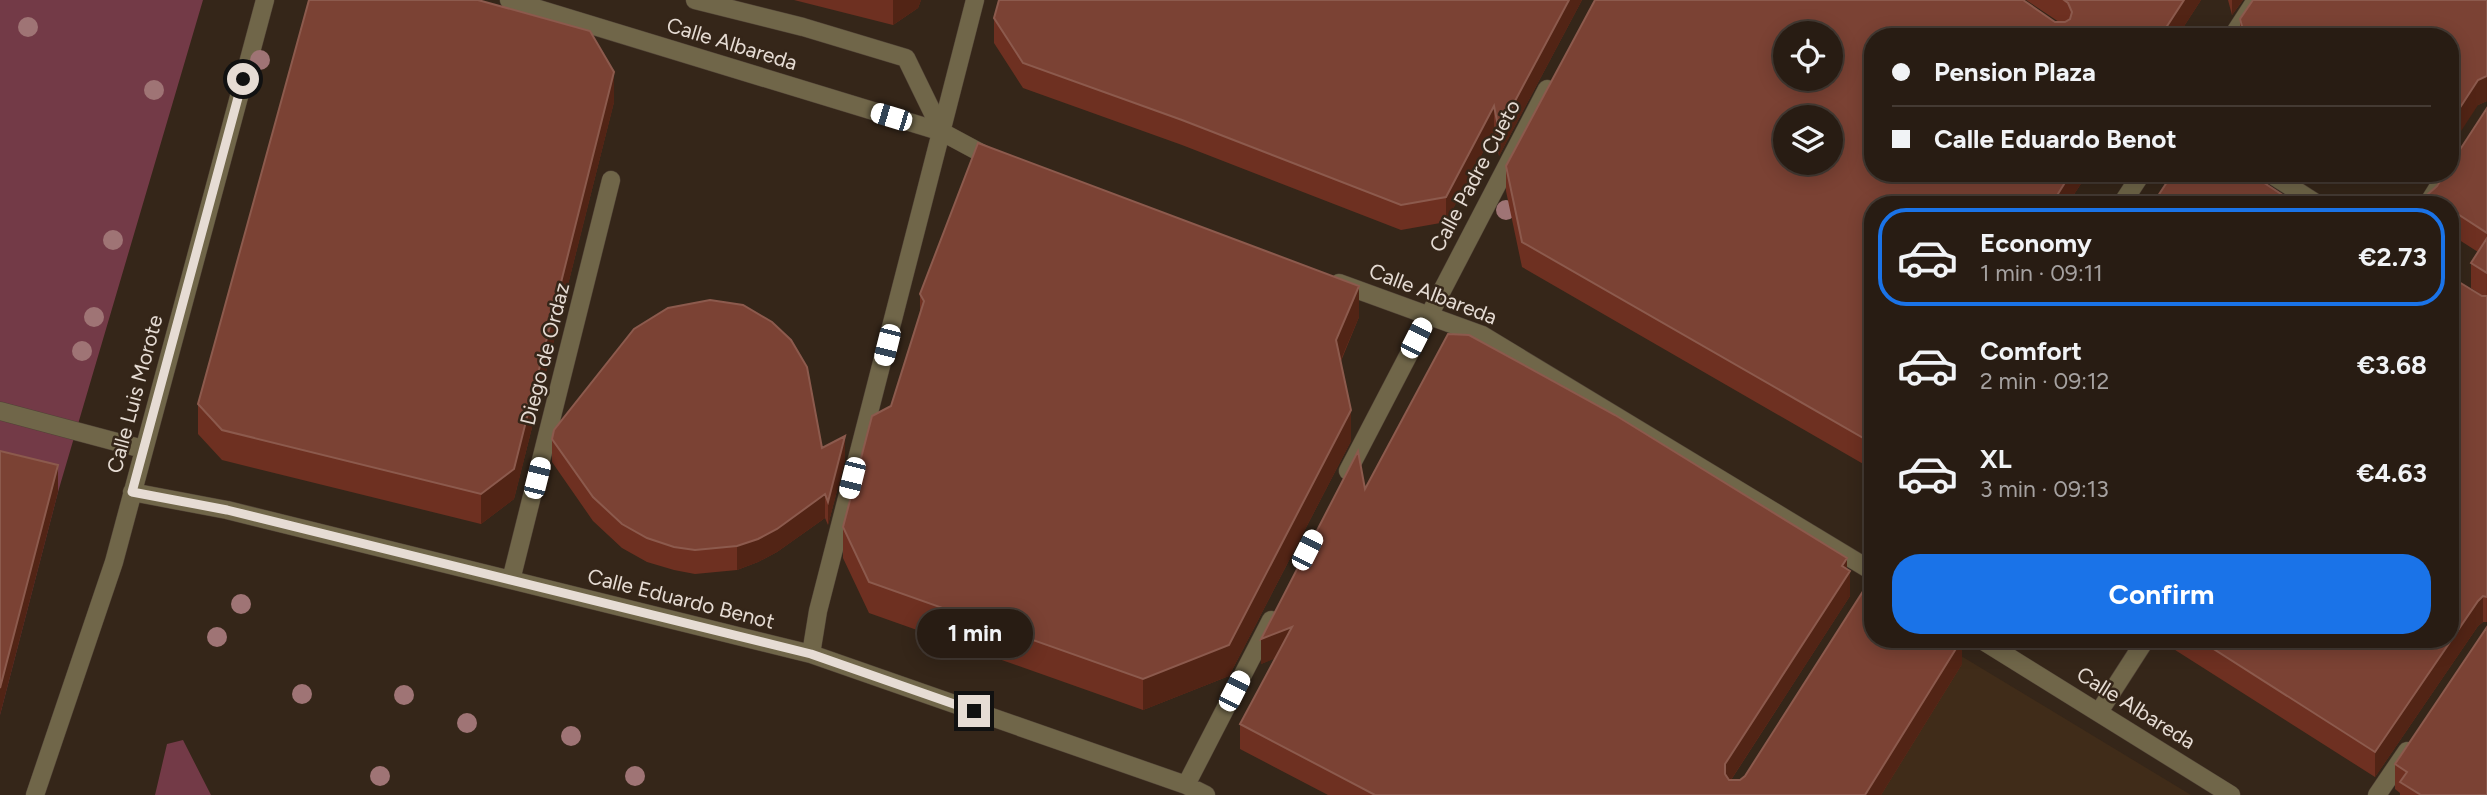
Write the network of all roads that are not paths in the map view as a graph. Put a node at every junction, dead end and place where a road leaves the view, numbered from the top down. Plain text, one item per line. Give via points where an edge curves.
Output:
1 (265, 0) edge
2 (509, 0) edge
3 (695, 0) edge
4 (975, 0) edge
5 (2256, 0) edge
6 (2238, 28) edge
7 (1557, 72) edge
8 (942, 132) junction
9 (1016, 168) edge
10 (611, 180) dead end
11 (2283, 182) edge
12 (2305, 196) edge
13 (1325, 278) edge
14 (2459, 294) edge
15 (2487, 311) edge
16 (1428, 314) junction
17 (0, 411) edge
18 (143, 449) junction
19 (1342, 482) edge
20 (132, 492) junction
21 (1864, 566) edge
22 (511, 580) junction
23 (1279, 604) edge
24 (1995, 648) edge
25 (2140, 648) edge
26 (811, 654) junction
27 (2099, 712) junction
28 (2413, 741) edge
29 (1186, 785) junction
30 (35, 795) edge
31 (1206, 795) edge
32 (2231, 795) edge
33 (2377, 795) edge

1 - 18 street, Calle Luis Morote
2 - 8 street, Calle Albareda
3 - 8 street, Calle Albareda via 906,58
4 - 8 street
5 - 6 street
7 - 16 street, Calle Padre Cueto
8 - 9 street, Calle Albareda
8 - 26 street via 818,611
10 - 22 street, Diego de Ordaz
11 - 12 street
13 - 16 street, Calle Albareda
14 - 15 street
16 - 19 street, Calle Padre Cueto
16 - 21 street, Calle Albareda via 1482,334
17 - 18 street
18 - 20 street, Calle Luis Morote
20 - 22 street, Calle Eduardo Benot via 227,510
20 - 30 street, Calle Luis Morote via 114,562
22 - 26 street, Calle Eduardo Benot
23 - 29 street
24 - 27 street, Calle Albareda
25 - 27 street
26 - 29 street, Calle Eduardo Benot
27 - 32 street, Calle Albareda
28 - 33 street
29 - 31 street, Calle Eduardo Benot

